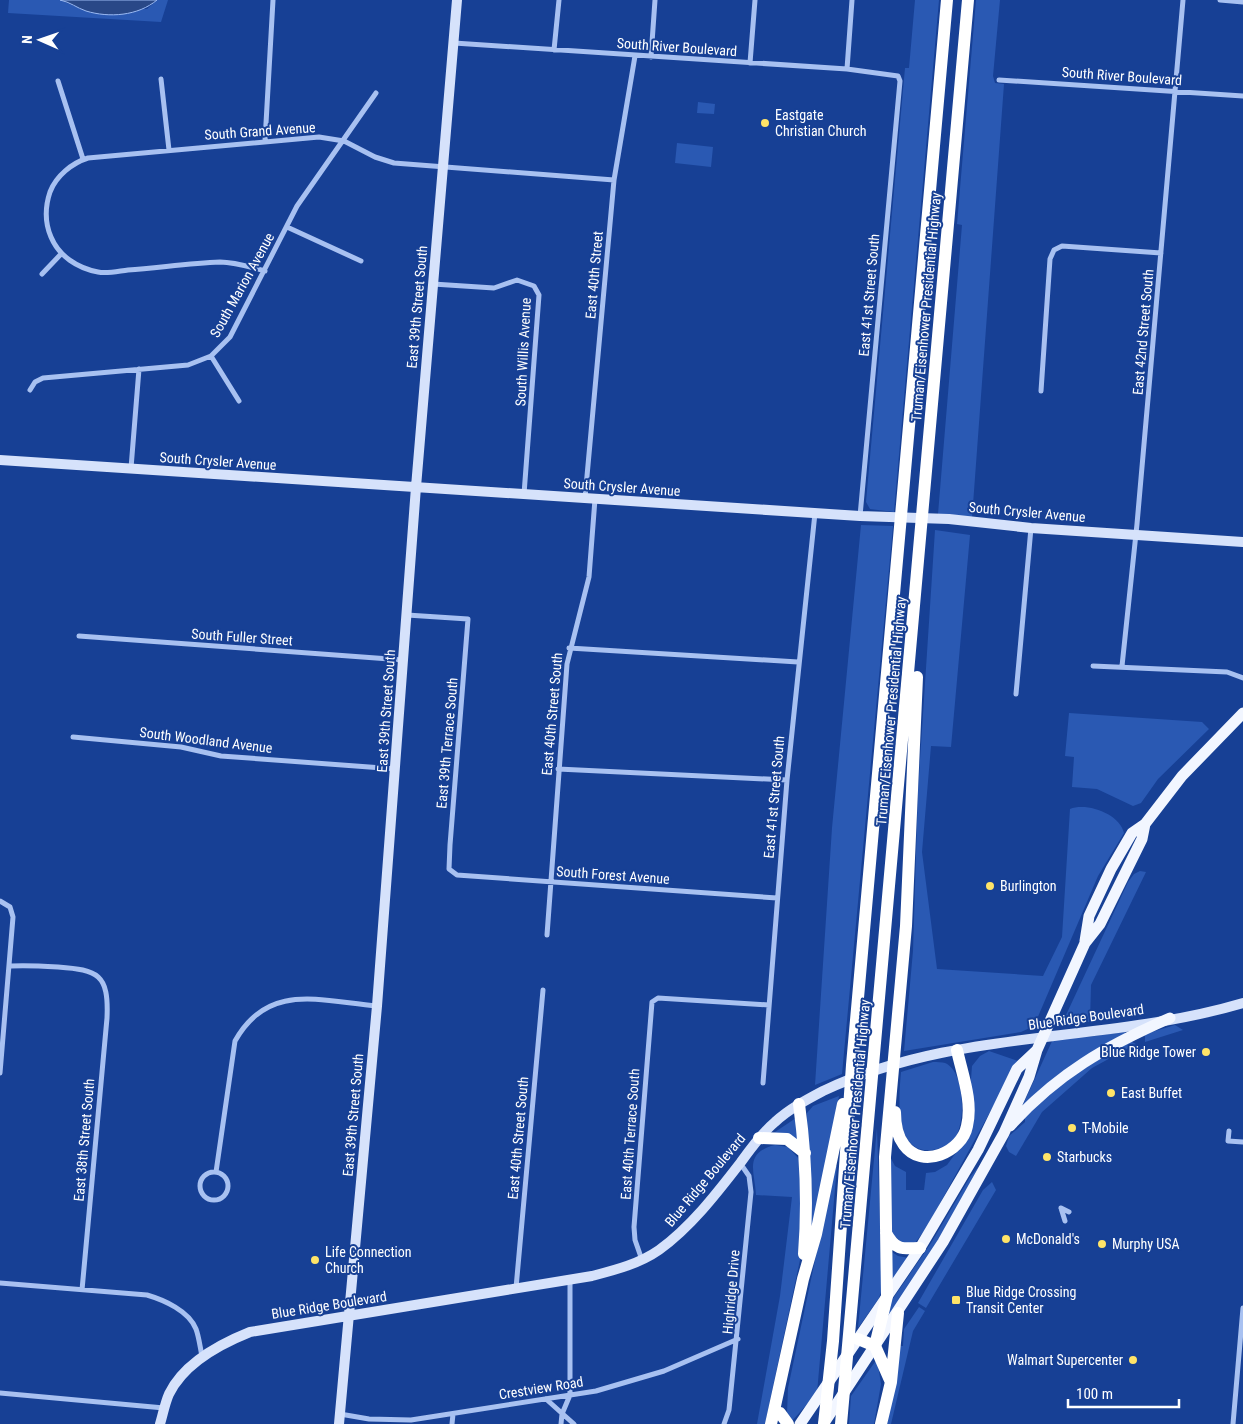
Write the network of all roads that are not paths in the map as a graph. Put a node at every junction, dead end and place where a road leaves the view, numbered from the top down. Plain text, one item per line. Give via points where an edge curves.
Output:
1 (273, 0) edge
2 (457, 0) edge
3 (559, 0) edge
4 (655, 0) edge
5 (755, 0) edge
6 (852, 0) edge
7 (947, 0) edge
8 (968, 0) edge
9 (1183, 0) edge
10 (1220, 0) edge
11 (1243, 2) edge
12 (453, 43) junction
13 (554, 50) junction
14 (635, 56) junction
15 (650, 56) junction
16 (750, 62) junction
17 (847, 70) junction
18 (898, 76) joint
19 (161, 79) dead end
20 (999, 80) dead end
21 (58, 81) dead end
22 (1174, 91) junction
23 (376, 93) dead end
24 (1243, 96) edge
25 (265, 141) junction
26 (344, 141) junction
27 (169, 150) junction
28 (83, 159) junction
29 (443, 168) junction
30 (614, 180) junction
31 (287, 227) junction
32 (1161, 253) junction
33 (61, 254) junction
34 (361, 261) dead end
35 (264, 271) junction
36 (42, 274) dead end
37 (433, 284) junction
38 (211, 356) junction
39 (139, 369) junction
40 (30, 390) dead end
41 (1040, 391) dead end
42 (239, 401) dead end
43 (0, 460) edge
44 (131, 469) junction
45 (416, 487) junction
46 (524, 494) junction
47 (590, 498) junction
48 (815, 513) junction
49 (860, 516) junction
50 (1031, 528) junction
51 (1136, 535) junction
52 (1243, 542) edge
53 (920, 554) junction
54 (407, 615) junction
55 (79, 636) dead end
56 (570, 648) junction
57 (404, 660) junction
58 (798, 662) junction
59 (1093, 666) dead end
60 (1122, 666) junction
61 (1243, 678) edge
62 (1016, 694) dead end
63 (1243, 713) edge
64 (73, 737) dead end
65 (396, 769) junction
66 (558, 769) junction
67 (787, 780) junction
68 (449, 869) joint
69 (551, 882) junction
70 (777, 898) junction
71 (0, 901) edge
72 (547, 935) dead end
73 (10, 966) junction
74 (543, 990) dead end
75 (1242, 1003) edge
76 (769, 1005) junction
77 (377, 1006) junction
78 (1170, 1018) junction
79 (957, 1050) junction
80 (1037, 1050) junction
81 (852, 1065) junction
82 (0, 1073) edge
83 (763, 1083) dead end
84 (894, 1084) junction
85 (799, 1104) junction
86 (1229, 1131) dead end
87 (1004, 1133) junction
88 (759, 1138) junction
89 (1243, 1142) edge
90 (978, 1150) junction
91 (805, 1153) junction
92 (990, 1156) junction
93 (740, 1163) junction
94 (216, 1172) junction
95 (1069, 1212) dead end
96 (1065, 1221) dead end
97 (886, 1233) junction
98 (920, 1248) junction
99 (642, 1260) junction
100 (803, 1279) junction
101 (570, 1280) junction
102 (0, 1283) edge
103 (516, 1288) junction
104 (82, 1290) junction
105 (887, 1296) junction
106 (1243, 1308) edge
107 (898, 1313) junction
108 (348, 1316) junction
109 (738, 1339) junction
110 (858, 1339) junction
111 (875, 1346) junction
112 (202, 1357) junction
113 (1241, 1360) edge
114 (891, 1382) junction
115 (0, 1394) edge
116 (779, 1394) junction
117 (570, 1395) junction
118 (546, 1399) junction
119 (165, 1408) junction
120 (454, 1414) junction
121 (562, 1414) junction
122 (340, 1419) edge
123 (780, 1419) edge
124 (160, 1424) edge
125 (452, 1424) edge
126 (561, 1424) edge
127 (574, 1424) edge
128 (724, 1424) edge
129 (771, 1424) edge
130 (788, 1424) edge
131 (800, 1424) edge
132 (824, 1424) edge
133 (841, 1424) edge
134 (881, 1424) edge
135 (1233, 1424) edge

1 - 25 street
2 - 12 main road, East 39th Street South
3 - 13 street
4 - 15 street
5 - 16 street
6 - 17 street
7 - 81 highway, Truman/Eisenhower Presidential Highway
8 - 53 highway, Truman/Eisenhower Presidential Highway
9 - 22 street, East 42nd Street South
10 - 11 street
12 - 13 street, South River Boulevard
12 - 29 main road, East 39th Street South
13 - 14 street, South River Boulevard
14 - 15 street, South River Boulevard
14 - 30 street, East 40th Street
15 - 16 street, South River Boulevard
16 - 17 street, South River Boulevard
17 - 18 street, South River Boulevard
18 - 49 street, East 41st Street South
19 - 27 street
20 - 22 street, South River Boulevard
21 - 28 street
22 - 24 street, South River Boulevard
22 - 32 street, East 42nd Street South
23 - 26 street, South Marion Avenue
25 - 26 street, South Grand Avenue via 319,137
25 - 27 street, South Grand Avenue
26 - 29 street, South Grand Avenue via 394,163
26 - 31 street, South Marion Avenue via 297,206
27 - 28 street, South Grand Avenue
28 - 33 street via 60,175 47,200 48,230
29 - 30 street, South Grand Avenue
29 - 37 main road, East 39th Street South
30 - 47 street, East 40th Street
31 - 34 street
31 - 35 street, South Marion Avenue
32 - 41 street via 1062,246 1053,252
32 - 51 street, East 42nd Street South
33 - 35 street via 79,267 99,273 220,262
33 - 36 street
35 - 38 street, South Marion Avenue via 230,337
37 - 45 main road, East 39th Street South
37 - 46 street, South Willis Avenue via 494,288 518,280 529,282 540,295
38 - 39 street, South Marion Avenue via 188,365
38 - 42 street
39 - 40 street, South Marion Avenue via 43,378
39 - 44 street
43 - 44 main road, South Crysler Avenue
44 - 45 main road, South Crysler Avenue
45 - 46 main road, South Crysler Avenue
45 - 54 main road, East 39th Street South
46 - 47 main road, South Crysler Avenue
47 - 48 main road, South Crysler Avenue
47 - 56 street, East 40th Street South via 589,578
48 - 49 main road, South Crysler Avenue
48 - 58 street, East 41st Street South
49 - 50 main road, South Crysler Avenue via 949,519
50 - 51 main road, South Crysler Avenue
50 - 62 street
51 - 52 main road, South Crysler Avenue
51 - 60 street, East 42nd Street South
53 - 84 highway via 907,916
53 - 133 highway, Truman/Eisenhower Presidential Highway
54 - 57 main road, East 39th Street South
54 - 68 street, East 39th Terrace South via 468,619
55 - 57 street, South Fuller Street
56 - 58 street
56 - 66 street, East 40th Street South
57 - 65 main road, East 39th Street South
58 - 67 street, East 41st Street South
59 - 60 street
60 - 61 street via 1227,672
63 - 80 main road via 1182,776 1145,824 1132,833 1089,916 1085,943
64 - 65 street, South Woodland Avenue via 181,747 221,756
65 - 77 main road, East 39th Street South
66 - 67 street
66 - 69 street, East 40th Street South
67 - 70 street, East 41st Street South
68 - 69 street, South Forest Avenue via 464,877
69 - 70 street, South Forest Avenue
69 - 72 street, East 40th Street South
70 - 76 street, East 41st Street South
71 - 73 street via 10,907 13,917
73 - 82 street
73 - 104 street, East 38th Street South via 89,970 104,984 107,993
74 - 103 street, East 40th Street South
75 - 78 main road, Blue Ridge Boulevard
76 - 83 street, East 41st Street South
76 - 99 street, East 40th Terrace South via 658,998 652,1002 634,1227
77 - 94 street via 292,998 271,1004 243,1026 234,1041
77 - 108 main road, East 39th Street South
78 - 79 main road, Blue Ridge Boulevard
78 - 87 main road via 1097,1053 1066,1074 1044,1091
79 - 84 highway via 968,1098 968,1125 958,1146 950,1151 928,1157 915,1154 904,1146 895,1124
79 - 85 main road, Blue Ridge Boulevard via 865,1074
80 - 87 main road via 1029,1077
80 - 90 main road via 1017,1069
81 - 100 highway via 816,1234
81 - 132 highway, Truman/Eisenhower Presidential Highway via 833,1341
84 - 97 highway via 885,1157
85 - 88 main road, Blue Ridge Boulevard
85 - 91 highway
86 - 89 street via 1228,1141
87 - 92 main road
88 - 91 highway via 787,1139
88 - 93 main road, Blue Ridge Boulevard
90 - 92 street
90 - 98 main road
91 - 100 highway via 808,1207
92 - 107 main road via 943,1242
93 - 99 main road, Blue Ridge Boulevard via 678,1235
93 - 109 street, Highridge Drive via 748,1176 751,1192
94 - 94 street via 206,1175 200,1184 203,1194 212,1200 222,1197 228,1188 225,1178
95 - 96 street via 1060,1208
97 - 98 highway via 898,1248
97 - 105 highway
98 - 105 main road
99 - 101 main road, Blue Ridge Boulevard via 621,1269
100 - 116 highway
101 - 103 main road, Blue Ridge Boulevard
101 - 117 street
102 - 104 street
103 - 108 main road, Blue Ridge Boulevard
104 - 112 street via 147,1295 171,1305 195,1327
105 - 110 main road
105 - 111 highway
106 - 113 street
107 - 111 main road
107 - 114 highway
108 - 112 main road, Blue Ridge Boulevard via 250,1332
108 - 122 main road, East 39th Street South
109 - 117 street, Crestview Road via 637,1380
109 - 128 street, Highridge Drive via 730,1410
110 - 111 highway
110 - 131 main road
111 - 114 highway
111 - 132 main road
112 - 119 main road, Blue Ridge Boulevard via 174,1387
113 - 135 street
114 - 134 highway
115 - 119 street
116 - 123 highway
116 - 129 highway
117 - 118 street, Crestview Road
117 - 121 street
118 - 120 street, Crestview Road
118 - 121 street
119 - 124 main road, Blue Ridge Boulevard
120 - 122 street, Crestview Road via 399,1420
120 - 125 street
121 - 126 street
121 - 127 street
123 - 130 highway

